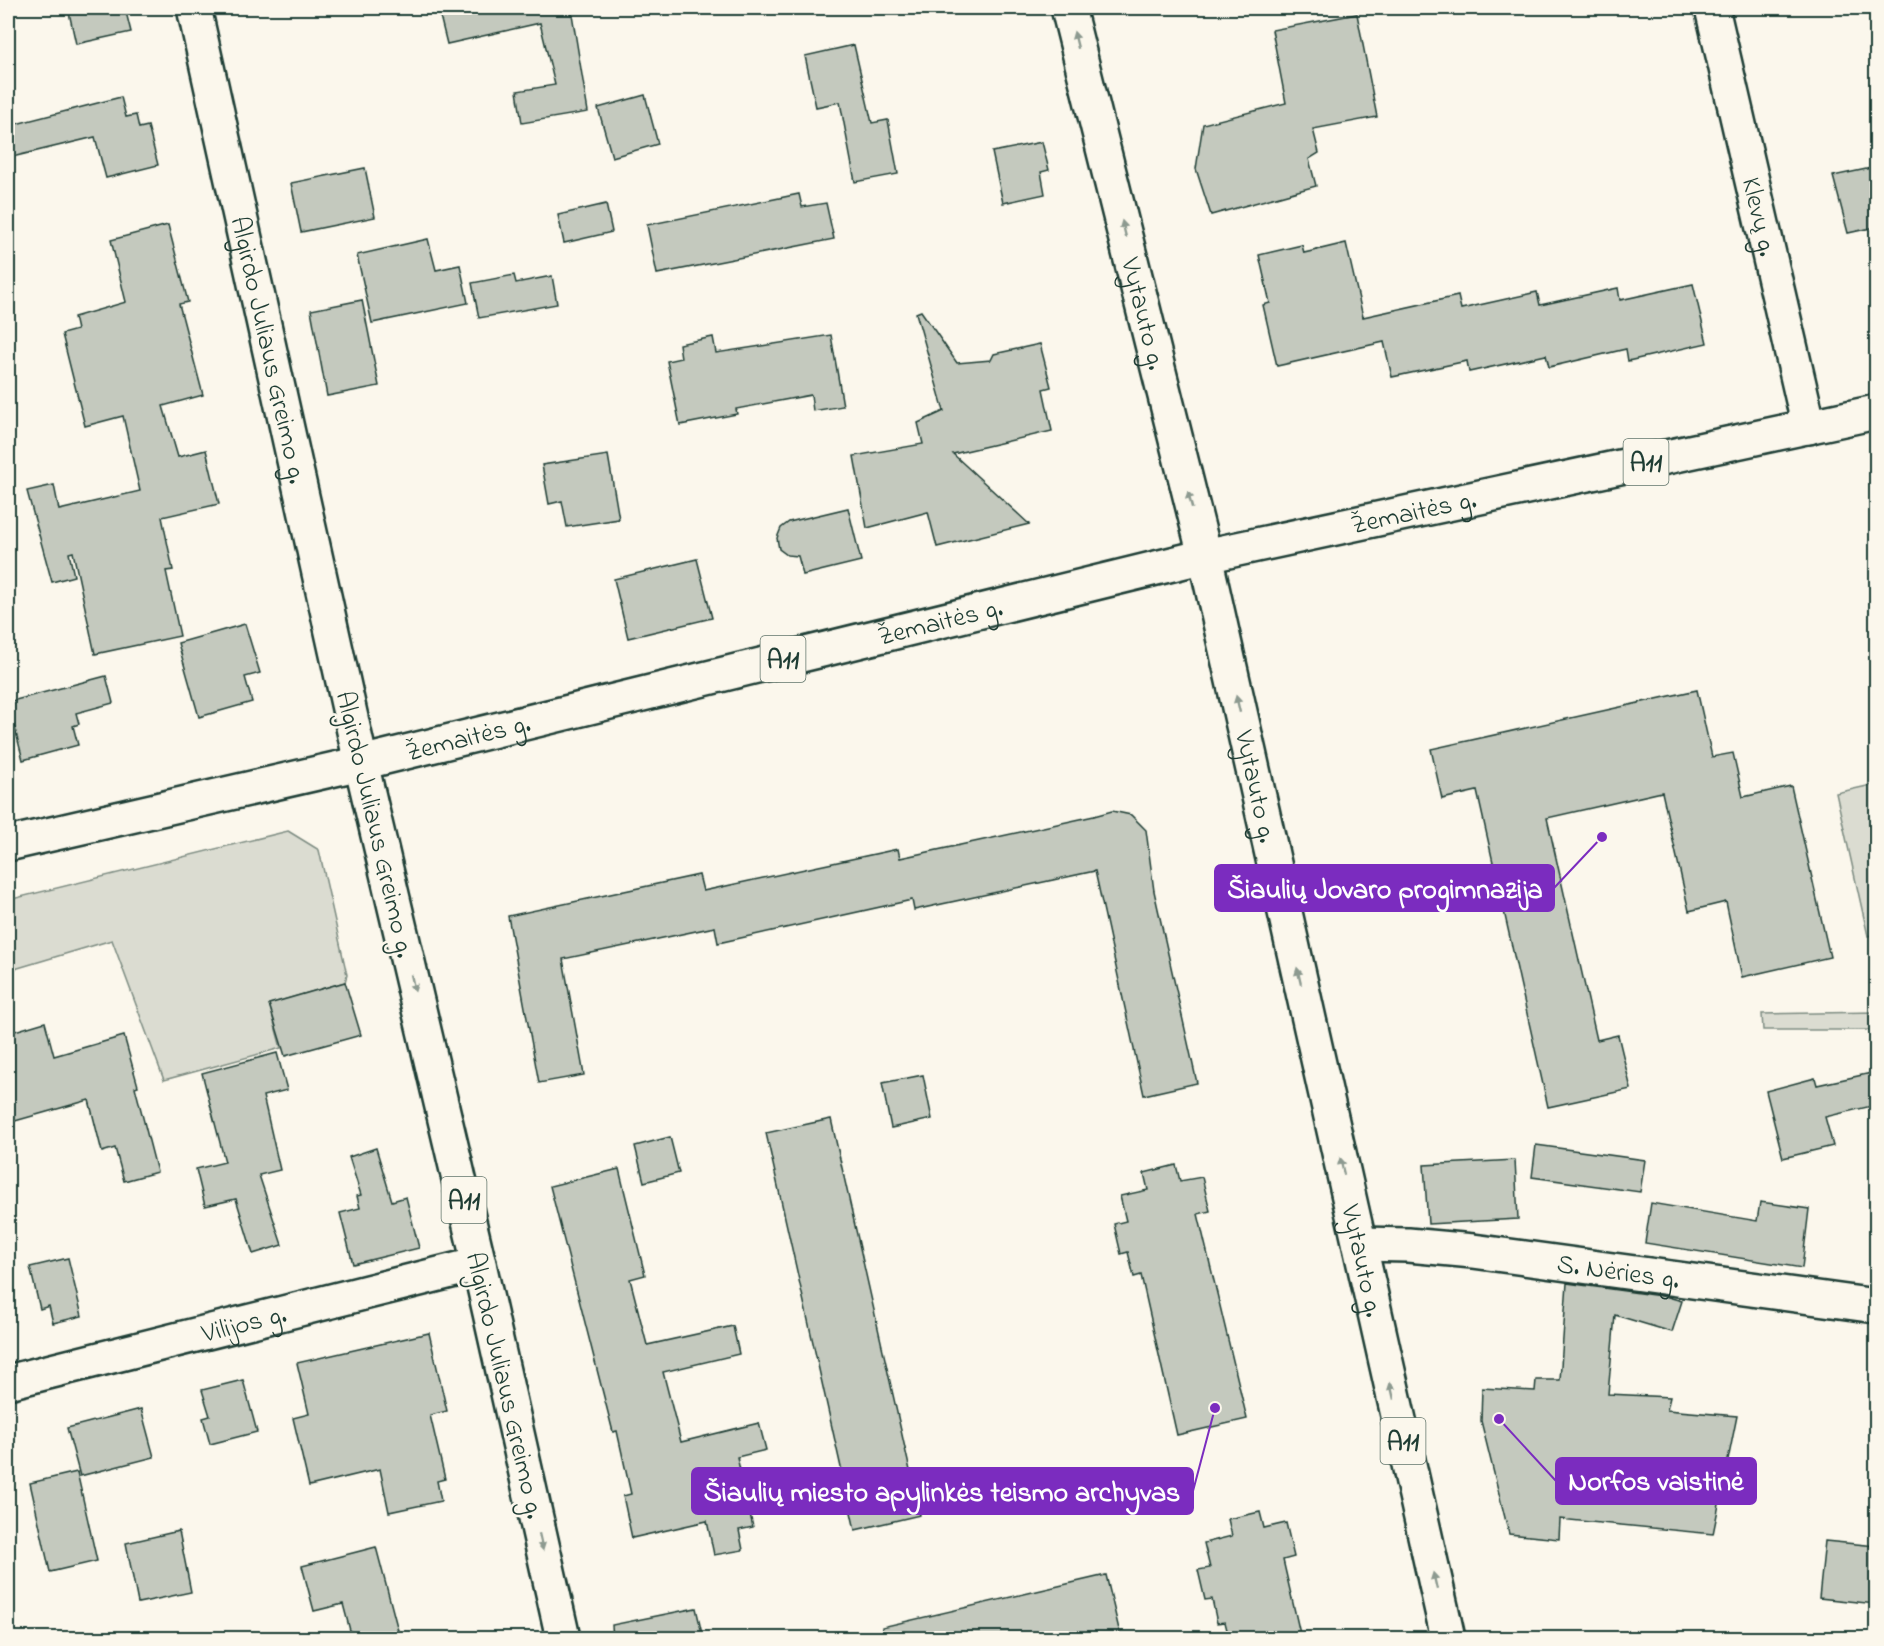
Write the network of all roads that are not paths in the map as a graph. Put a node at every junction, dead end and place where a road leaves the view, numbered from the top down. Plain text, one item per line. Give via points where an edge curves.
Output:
1 (194, 8) edge
2 (1068, 8) edge
3 (1712, 8) edge
4 (1876, 412) edge
5 (1809, 427) junction
6 (1205, 556) junction
7 (361, 763) junction
8 (8, 844) edge
9 (1360, 1244) junction
10 (479, 1264) junction
11 (1876, 1306) edge
12 (8, 1382) edge
13 (563, 1638) edge
14 (1448, 1638) edge

1 - 7 main road, Algirdo Juliaus Greimo g.
6 -> 2 main road, Vytauto g.
3 - 5 main road, Klevų g.
4 - 5 main road, Žemaitės g. / A11
5 - 6 main road, Žemaitės g. / A11
6 - 7 main road, Žemaitės g. / A11
9 -> 6 main road, Vytauto g. / A11
7 - 8 main road, Žemaitės g.
7 -> 10 main road, Algirdo Juliaus Greimo g. / A11
9 - 11 main road, S. Nėries g. via 1473,1251
14 -> 9 main road, Vytauto g. / A11
10 - 12 main road, Vilijos g.
10 -> 13 main road, Algirdo Juliaus Greimo g. / A11

